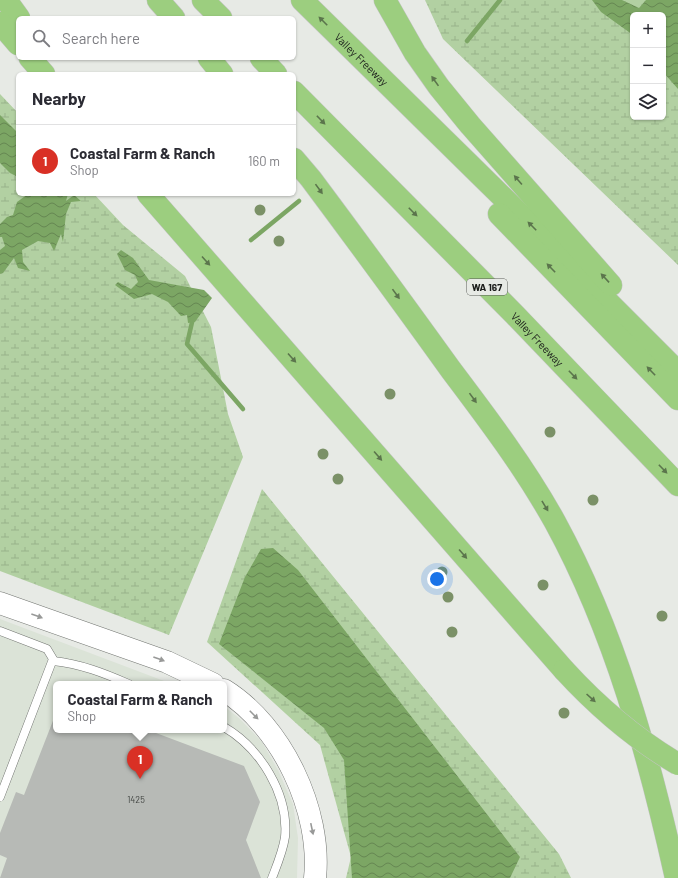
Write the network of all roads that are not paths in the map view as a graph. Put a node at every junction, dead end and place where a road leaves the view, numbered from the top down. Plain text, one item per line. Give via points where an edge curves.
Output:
1 (6, 0) edge
2 (158, 0) edge
3 (203, 0) edge
4 (302, 0) edge
5 (385, 0) edge
6 (18, 16) edge
7 (172, 16) edge
8 (219, 16) edge
9 (0, 23) edge
10 (16, 42) edge
11 (32, 60) edge
12 (50, 60) edge
13 (211, 60) edge
14 (263, 60) edge
15 (42, 72) edge
16 (60, 72) edge
17 (220, 72) edge
18 (274, 72) edge
19 (296, 94) edge
20 (410, 108) junction
21 (296, 161) edge
22 (150, 196) edge
23 (153, 196) edge
24 (180, 232) junction
25 (678, 358) edge
26 (678, 372) edge
27 (678, 400) edge
28 (678, 485) edge
29 (0, 603) edge
30 (0, 631) edge
31 (53, 661) junction
32 (122, 681) edge
33 (207, 681) edge
34 (227, 692) edge
35 (227, 729) edge
36 (678, 764) edge
37 (0, 797) edge
38 (272, 878) edge
39 (315, 878) edge
40 (676, 878) edge

1 - 6 highway
2 - 7 highway
3 - 8 highway
20 -> 4 highway, Valley Freeway
25 -> 5 highway via 580,250 439,87 415,53
9 - 10 highway
11 - 15 highway
12 - 16 highway
13 - 17 highway
14 - 18 highway
19 -> 28 highway, Valley Freeway / WA 167 via 515,315
26 -> 20 highway, Valley Freeway
27 -> 20 highway via 431,144
21 -> 40 highway via 520,464 555,522 585,581 614,656 643,750
22 - 24 highway
23 - 24 highway
24 -> 36 highway, bridge via 585,693 625,729
29 -> 33 main road via 167,662
30 - 31 lane via 47,649 53,656
31 - 32 lane via 73,663
31 - 37 lane
34 -> 39 main road via 262,723 294,772 314,838
35 - 38 lane via 248,745 263,763 282,802 285,838

